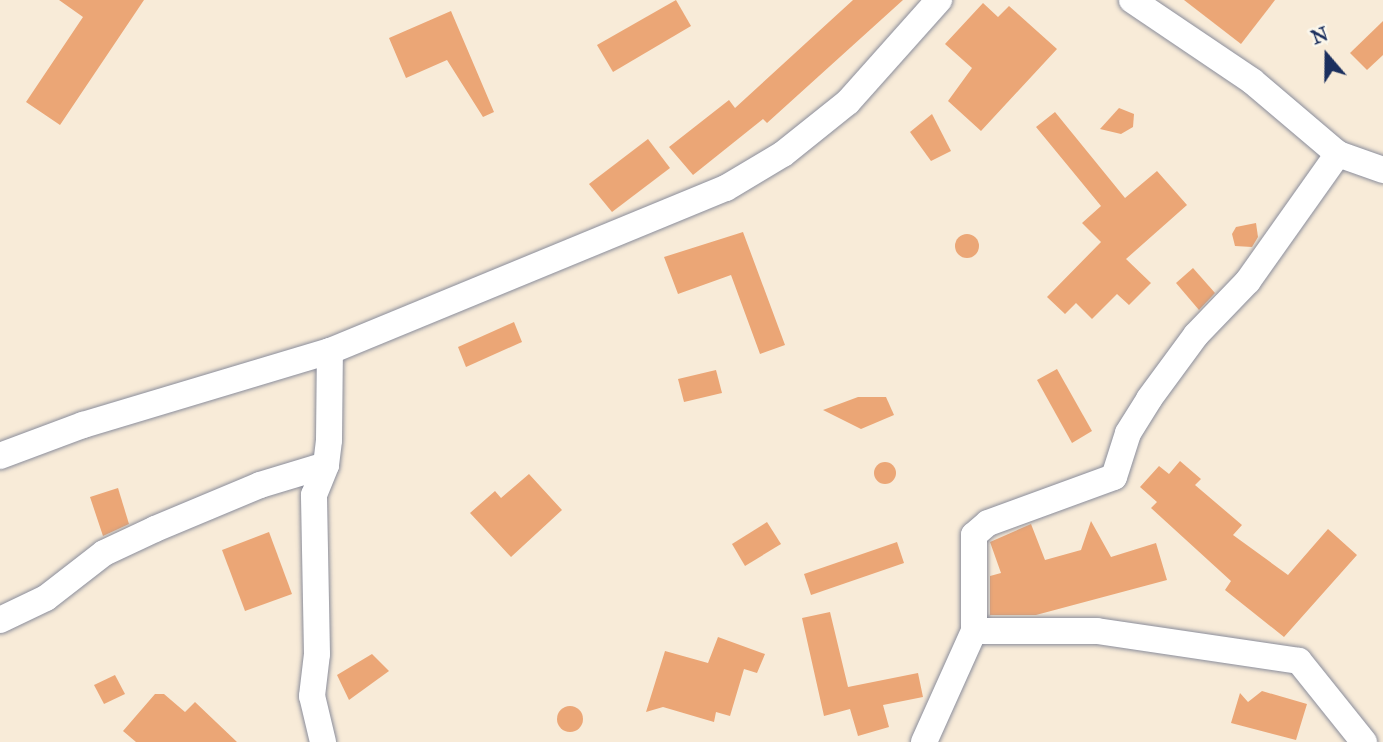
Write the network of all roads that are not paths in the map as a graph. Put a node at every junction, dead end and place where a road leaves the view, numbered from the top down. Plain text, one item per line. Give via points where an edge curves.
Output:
1 (939, 0) edge
2 (1132, 0) edge
3 (1338, 154) junction
4 (1383, 170) edge
5 (330, 351) junction
6 (0, 456) edge
7 (326, 465) junction
8 (0, 621) edge
9 (974, 631) junction
10 (324, 742) edge
11 (924, 742) edge
12 (1364, 742) edge

1 - 5 street via 848,102 783,154 726,188
2 - 3 street via 1252,80
3 - 4 street
3 - 9 street via 1248,281 1196,335 1149,399 1128,433 1114,477 988,523 974,536
5 - 6 street via 83,425
5 - 7 street
7 - 8 street via 260,485 104,553 46,598
7 - 10 street via 314,495 317,654 312,696
9 - 11 street
9 - 12 street via 1097,631 1299,661

